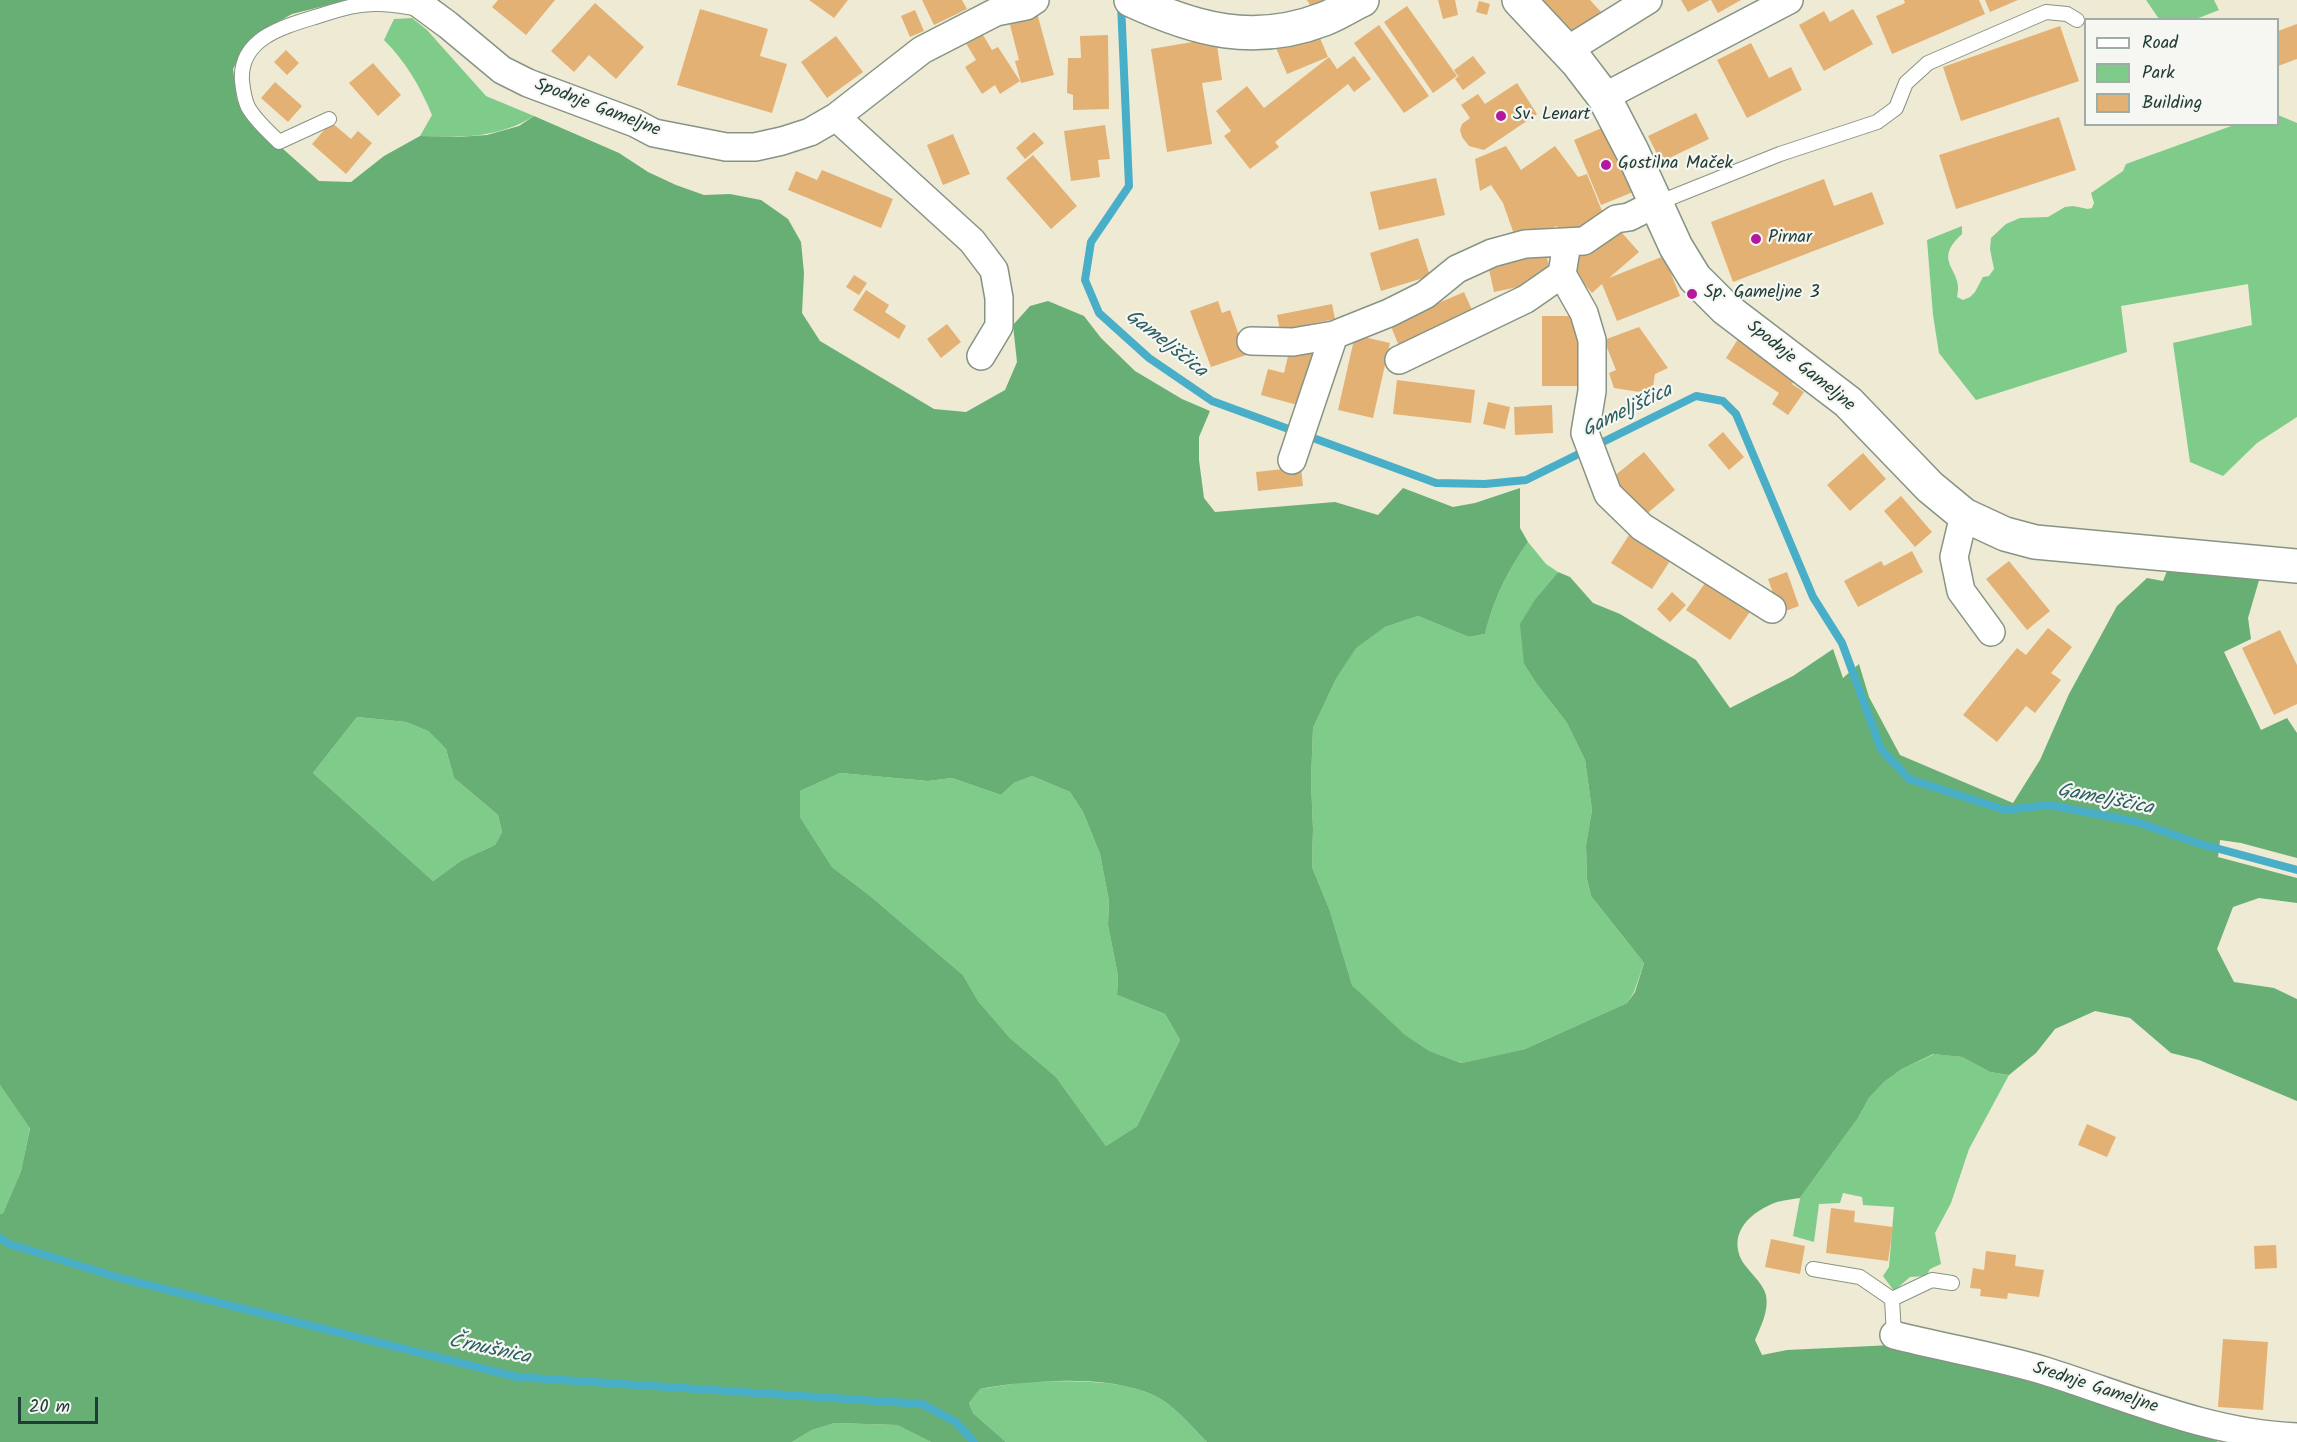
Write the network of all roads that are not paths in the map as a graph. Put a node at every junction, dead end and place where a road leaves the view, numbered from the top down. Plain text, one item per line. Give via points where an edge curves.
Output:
1 (1035, 0) edge
2 (1131, 0) edge
3 (1362, 0) edge
4 (1519, 0) edge
5 (1648, 0) edge
6 (1789, 0) edge
7 (421, 5) edge
8 (2077, 20) dead end
9 (1566, 51) junction
10 (1604, 97) junction
11 (836, 117) junction
12 (328, 119) dead end
13 (1655, 204) junction
14 (1567, 243) junction
15 (1562, 274) junction
16 (1334, 335) junction
17 (1251, 341) dead end
18 (981, 356) dead end
19 (1399, 360) dead end
20 (1294, 454) dead end
21 (1964, 515) junction
22 (2297, 566) edge
23 (1772, 609) dead end
24 (1991, 632) dead end
25 (1813, 1269) dead end
26 (1952, 1283) dead end
27 (1892, 1299) junction
28 (1894, 1335) joint
29 (2297, 1437) edge

1 - 11 street, Spodnje Gameljne via 1026,6 996,12 922,50
2 - 3 street via 1162,14 1226,32 1259,34 1324,19
4 - 9 street, Spodnje Gameljne
5 - 9 street
6 - 10 street
7 - 11 street, Spodnje Gameljne via 502,69 654,133 726,147 755,147 810,132
7 - 12 lane via 350,6 291,24 254,45 241,71 243,91 249,109 279,142
8 - 13 lane via 2067,14 2046,12 1928,63 1905,83 1896,108 1877,122 1780,154
9 - 10 street, Spodnje Gameljne
10 - 13 street, Spodnje Gameljne
11 - 18 street via 972,241 994,270 999,326
13 - 14 street via 1616,219 1584,241
13 - 21 street, Spodnje Gameljne via 1695,278 1726,309 1848,402 1929,488
14 - 15 street
14 - 16 street via 1525,244 1492,253 1457,269 1425,295
15 - 19 street via 1526,299
15 - 23 street via 1584,313 1592,340 1592,391 1584,433 1608,494 1642,527
16 - 17 street via 1293,342
16 - 20 street
21 - 22 street, Spodnje Gameljne via 2005,534 2035,542
21 - 24 street via 1954,557 1961,591
25 - 27 lane via 1860,1277
26 - 27 lane via 1932,1280
27 - 28 lane
28 - 29 street, Srednje Gameljne via 2043,1371 2203,1422 2268,1436

